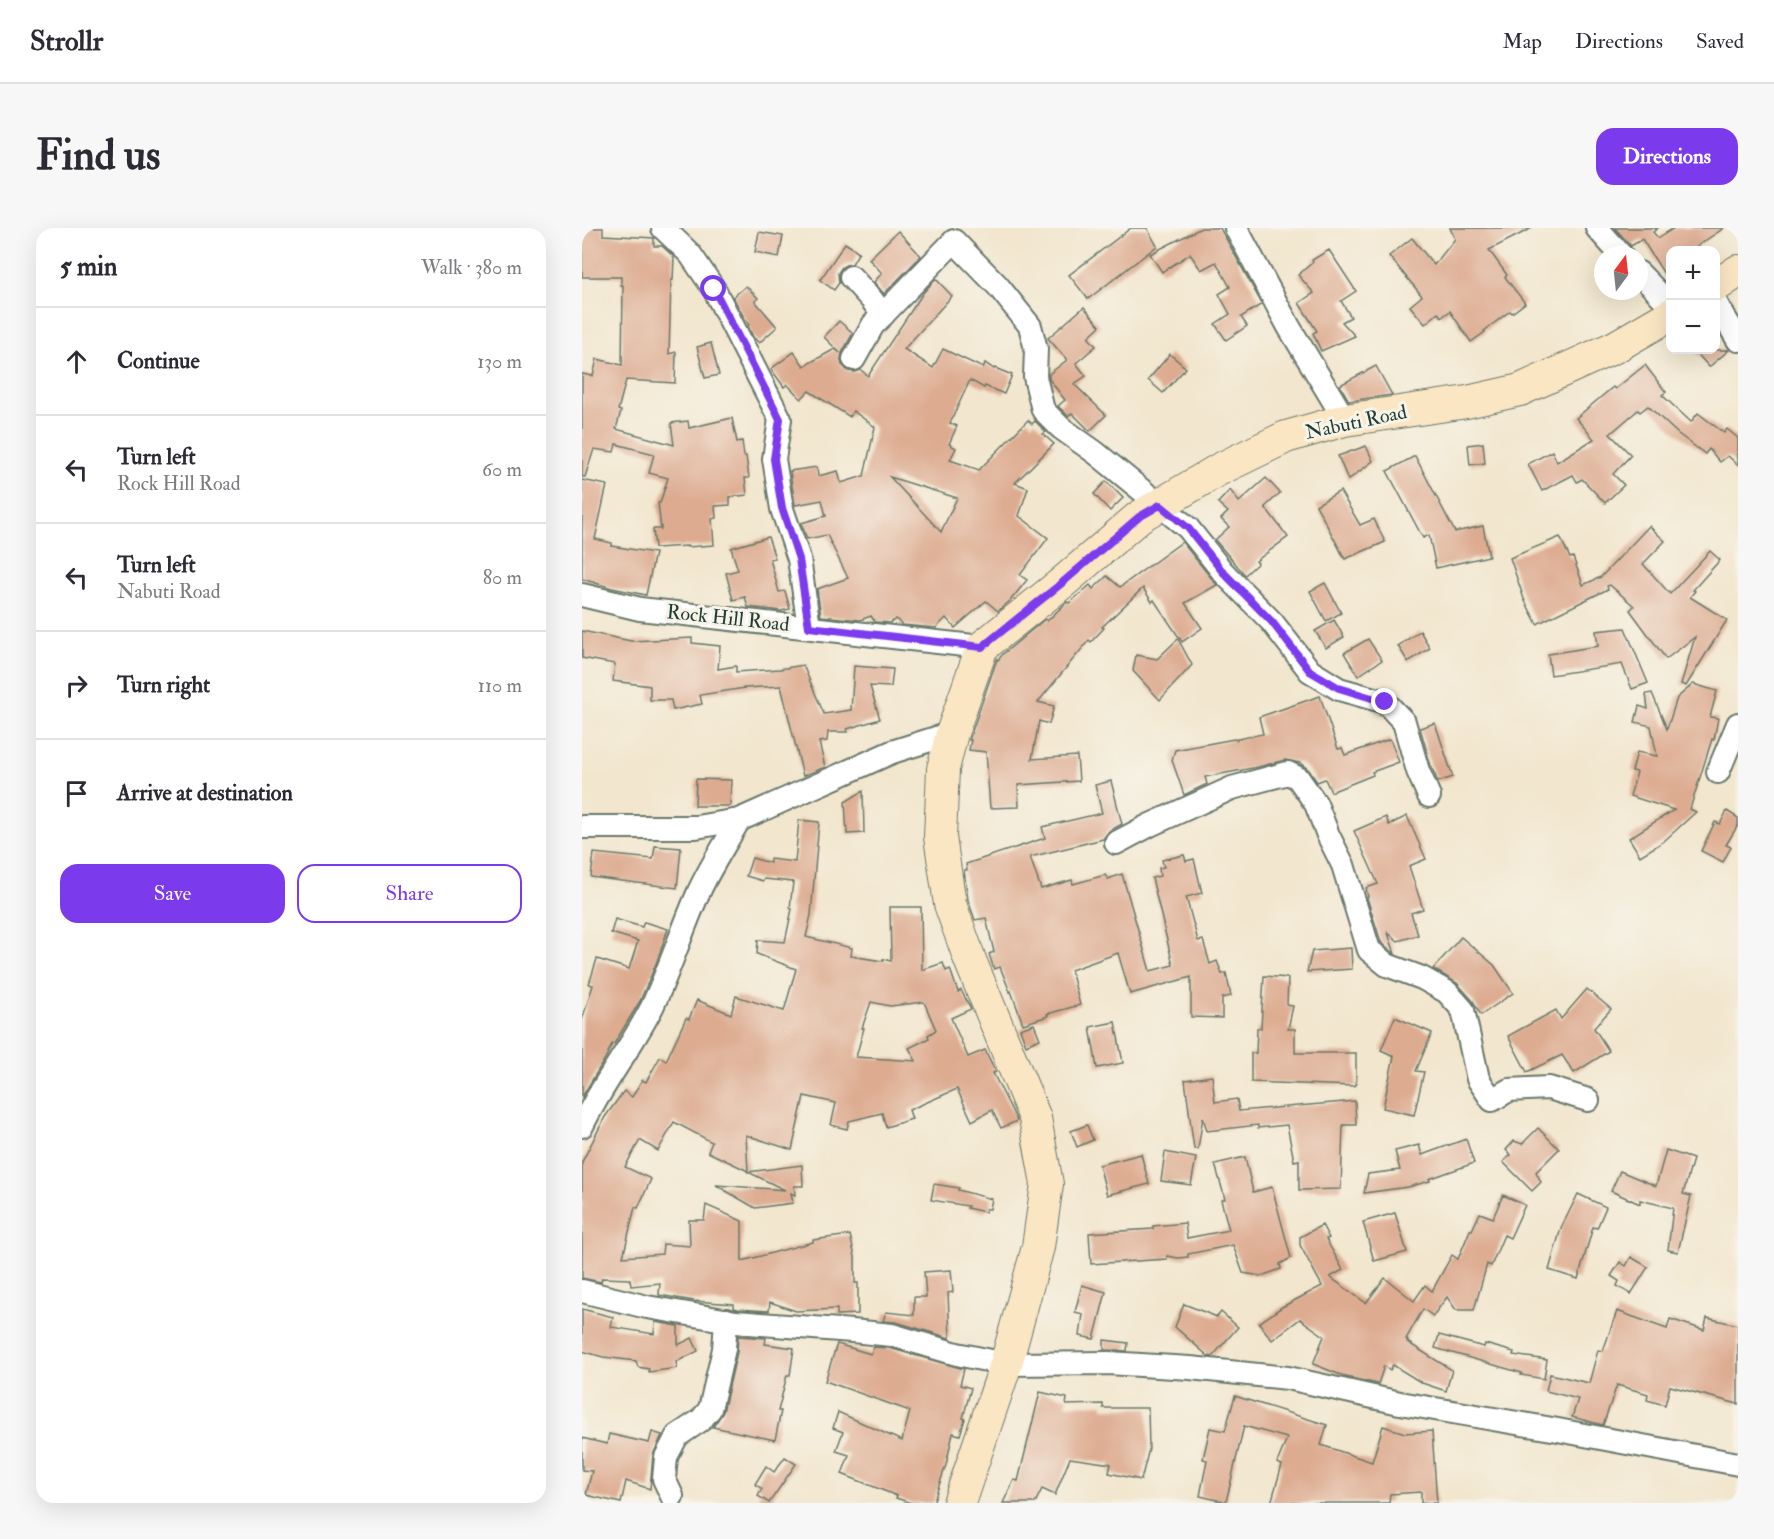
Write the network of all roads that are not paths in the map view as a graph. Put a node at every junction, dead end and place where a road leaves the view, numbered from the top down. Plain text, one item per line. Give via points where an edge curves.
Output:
1 (663, 228) edge
2 (1236, 228) edge
3 (1597, 228) edge
4 (947, 235) edge
5 (1613, 246) edge
6 (1738, 271) edge
7 (851, 277) dead end
8 (1648, 282) edge
9 (1720, 283) edge
10 (1666, 300) edge
11 (1720, 310) edge
12 (884, 315) junction
13 (1666, 318) edge
14 (1738, 340) edge
15 (854, 359) dead end
16 (1344, 420) junction
17 (1160, 505) junction
18 (582, 595) edge
19 (809, 627) junction
20 (982, 647) junction
21 (1738, 724) edge
22 (952, 733) junction
23 (1718, 772) dead end
24 (1429, 796) dead end
25 (739, 820) junction
26 (582, 827) edge
27 (1116, 843) dead end
28 (1588, 1101) dead end
29 (582, 1126) edge
30 (582, 1291) edge
31 (726, 1320) junction
32 (1006, 1364) junction
33 (1738, 1464) edge
34 (672, 1496) dead end
35 (959, 1503) edge

1 - 19 street via 690,254 714,289 780,419 774,459 782,508 799,559
2 - 16 street
3 - 5 street
4 - 12 street
4 - 17 street via 998,286 1030,326 1043,410
6 - 9 street
7 - 12 street
8 - 10 street
11 - 14 street
12 - 15 street via 873,325
13 - 16 street, Nabuti Road via 1615,347 1520,390
16 - 17 street, Nabuti Road via 1286,437 1218,470
17 - 20 street, Nabuti Road via 1139,517
17 - 24 street via 1188,528 1310,671 1339,688 1385,702 1404,722
18 - 19 street, Rock Hill Road via 640,609
19 - 20 street, Rock Hill Road
20 - 22 street
21 - 23 street
22 - 25 street via 892,753
22 - 32 street via 943,769 940,837 950,904 1035,1118 1047,1184 1038,1247
25 - 26 street via 696,827
25 - 29 street via 698,895 652,1006
27 - 28 street via 1232,788 1288,773 1298,778 1316,804 1343,865 1369,950 1388,965 1447,992 1463,1010 1478,1079 1492,1100 1509,1090 1549,1088
30 - 31 street
31 - 32 street via 892,1335
31 - 34 street via 724,1349 710,1409 677,1436 666,1457 664,1479
32 - 33 street via 1108,1363 1288,1378 1400,1403
32 - 35 street

